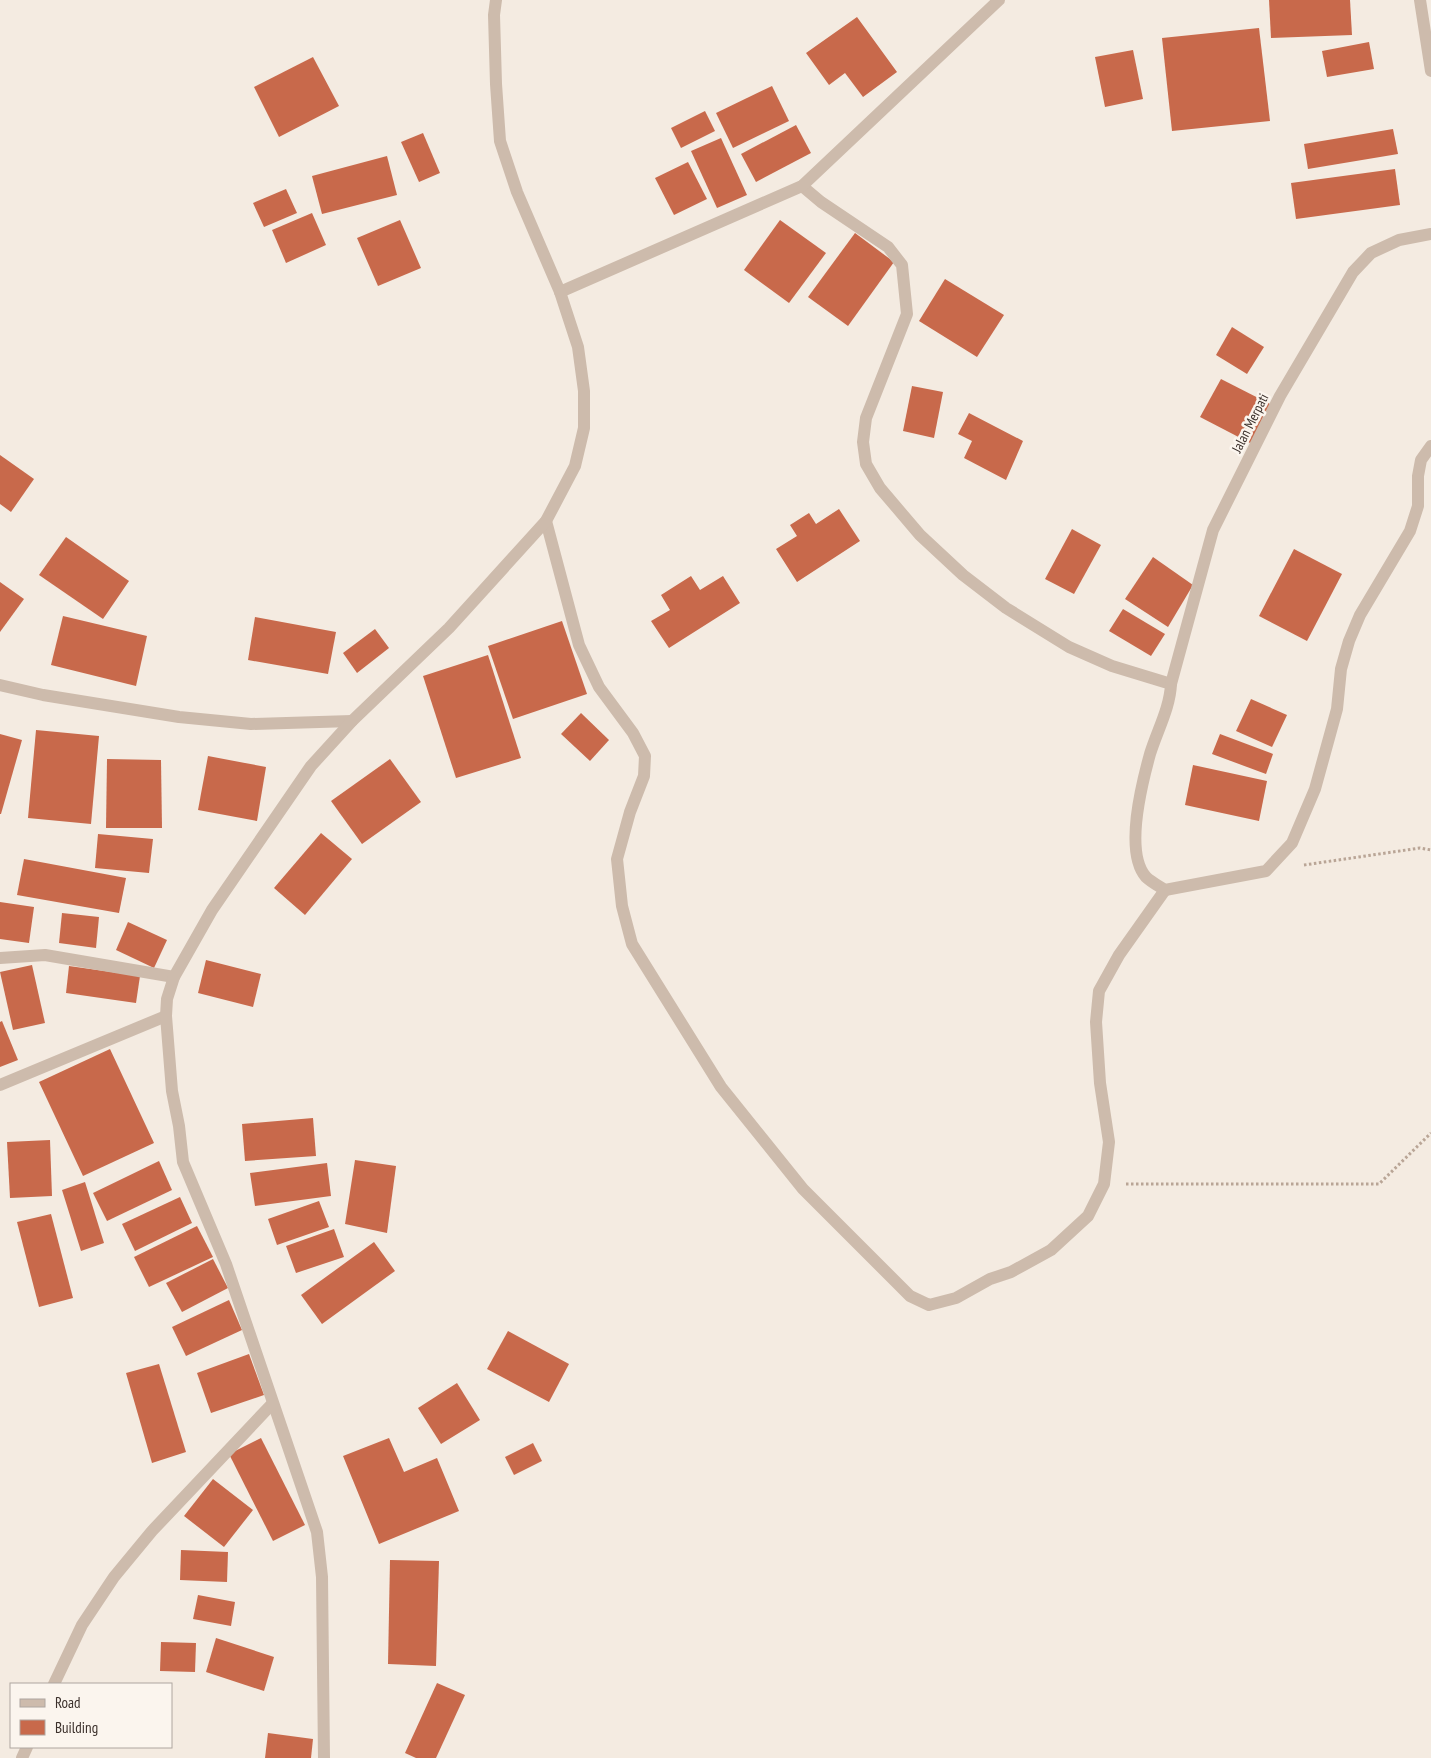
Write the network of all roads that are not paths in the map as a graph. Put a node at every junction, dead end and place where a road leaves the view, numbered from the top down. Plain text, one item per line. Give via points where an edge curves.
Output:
1 (496, 0) edge
2 (999, 0) edge
3 (1420, 0) edge
4 (1431, 70) edge
5 (802, 186) junction
6 (1431, 234) edge
7 (560, 292) junction
8 (1431, 446) edge
9 (546, 521) junction
10 (1171, 684) junction
11 (0, 685) edge
12 (352, 721) junction
13 (1165, 890) junction
14 (0, 958) edge
15 (174, 977) junction
16 (166, 1016) junction
17 (0, 1085) edge
18 (272, 1404) junction
19 (54, 1683) edge
20 (324, 1758) edge

1 - 7 street via 500,141 517,192
2 - 5 street
3 - 4 street
5 - 7 street
5 - 10 street via 888,247 902,264 907,314 866,418 863,442 866,464 880,488 920,535 962,575 1006,608 1069,647 1112,666
6 - 10 street, Jalan Merpati via 1392,243 1371,253 1353,272 1285,388 1213,530
7 - 9 street via 578,347 584,391 584,428 575,466
8 - 13 street via 1421,460 1418,506 1410,532 1360,615 1349,641 1341,669 1338,709 1315,789 1292,843 1266,870
9 - 12 street via 449,628
9 - 13 street via 579,645 599,687 634,732 645,756 644,776 617,860 622,906 632,944 721,1087 803,1189 910,1296 928,1305 956,1298 1051,1250 1088,1216 1104,1184 1109,1142 1100,1083 1096,1022 1099,991 1119,955
10 - 13 street, Jalan Merpati via 1150,755 1134,843 1146,877
11 - 12 street via 178,718 251,724
12 - 15 street via 311,766 212,910
14 - 15 street via 45,955
15 - 16 street
16 - 17 street
16 - 18 street via 172,1091 180,1126 183,1162 226,1264
18 - 19 street via 159,1524 114,1577 82,1625
18 - 20 street via 317,1532 322,1577

